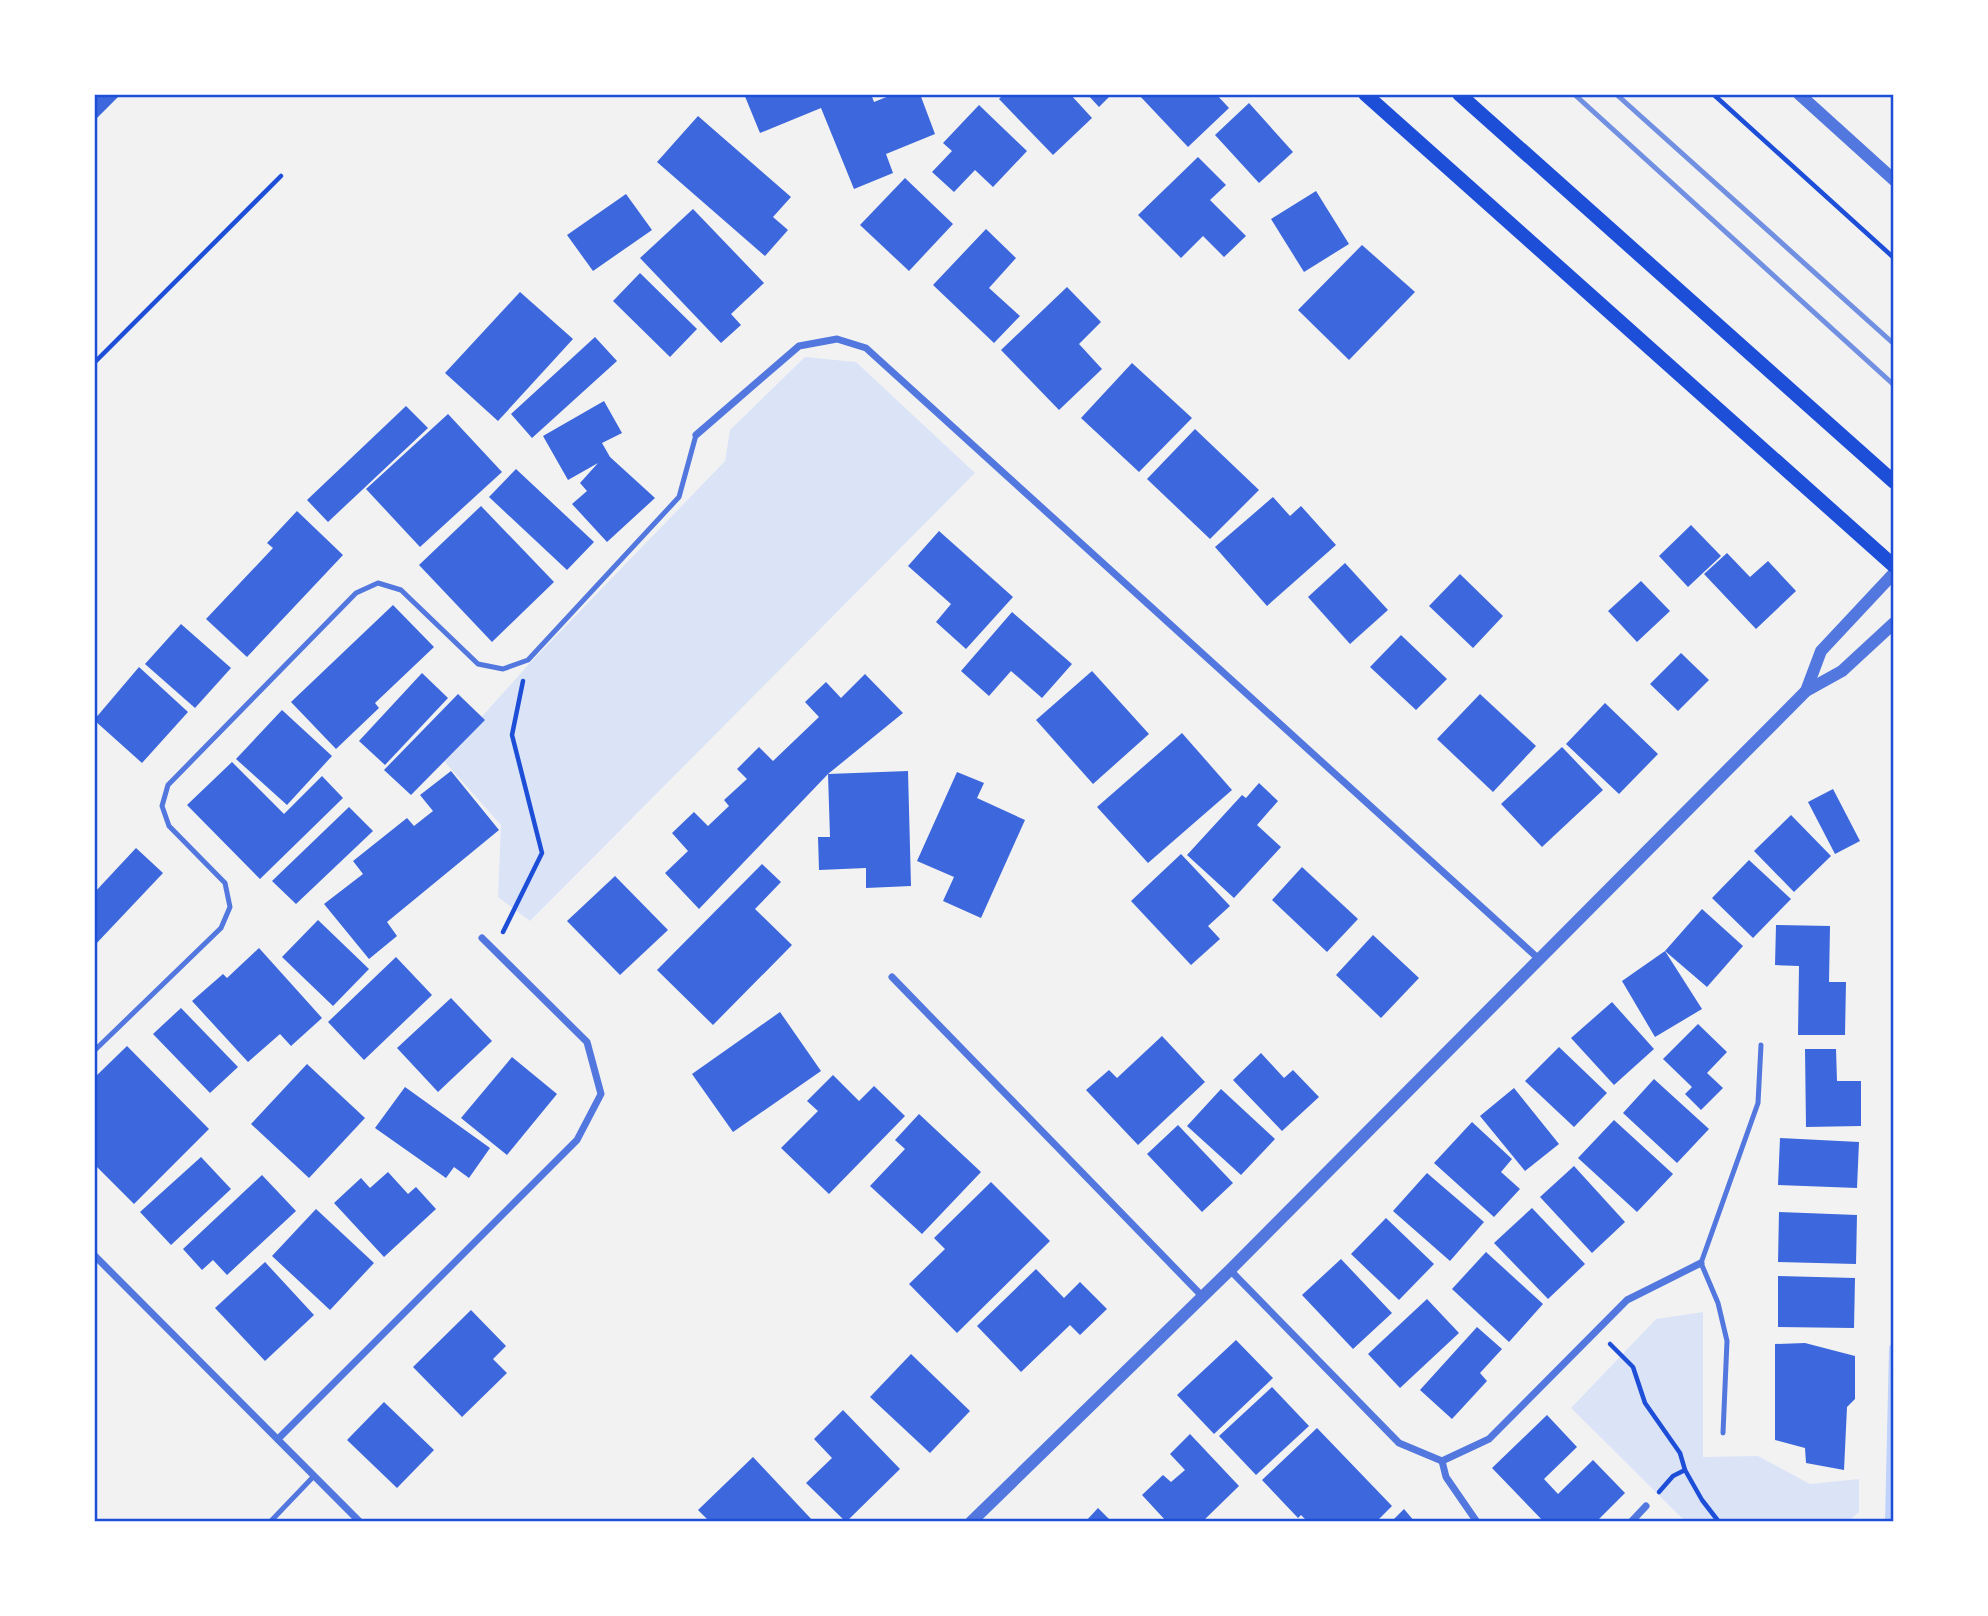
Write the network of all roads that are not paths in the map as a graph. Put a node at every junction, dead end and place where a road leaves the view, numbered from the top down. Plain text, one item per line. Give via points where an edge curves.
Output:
1 (1365, 94) edge
2 (1459, 94) edge
3 (1799, 94) edge
4 (1894, 180) edge
5 (696, 435) joint
6 (1894, 482) edge
7 (1894, 566) edge
8 (1894, 573) edge
9 (1894, 623) edge
10 (1806, 691) junction
11 (482, 938) dead end
12 (1540, 960) junction
13 (892, 977) dead end
14 (1761, 1045) dead end
15 (94, 1051) edge
16 (94, 1255) edge
17 (1701, 1263) junction
18 (1230, 1270) junction
19 (1203, 1297) junction
20 (1723, 1433) dead end
21 (278, 1439) junction
22 (1442, 1461) junction
23 (314, 1476) junction
24 (1646, 1506) road end
25 (270, 1521) edge
26 (360, 1521) edge
27 (971, 1521) edge
28 (1477, 1521) edge
29 (1631, 1521) edge

1 - 7 main road
2 - 6 main road
3 - 4 street
5 - 12 street via 799,346 837,339 866,348
5 - 15 lane via 679,497 528,660 503,669 478,664 401,590 378,583 356,593 167,785 162,806 169,826 225,883 230,907 221,928
8 - 10 street via 1821,651
9 - 10 street via 1842,671
10 - 12 street
11 - 21 street via 587,1042 601,1094 577,1140
12 - 18 street
13 - 19 street
14 - 17 lane via 1758,1103
16 - 21 street
17 - 20 lane via 1727,1341
17 - 22 street via 1627,1300 1489,1439
18 - 19 street
18 - 22 street via 1399,1443
19 - 27 street
21 - 23 street
22 - 28 street via 1446,1477
23 - 25 lane
23 - 26 street
24 - 29 street

